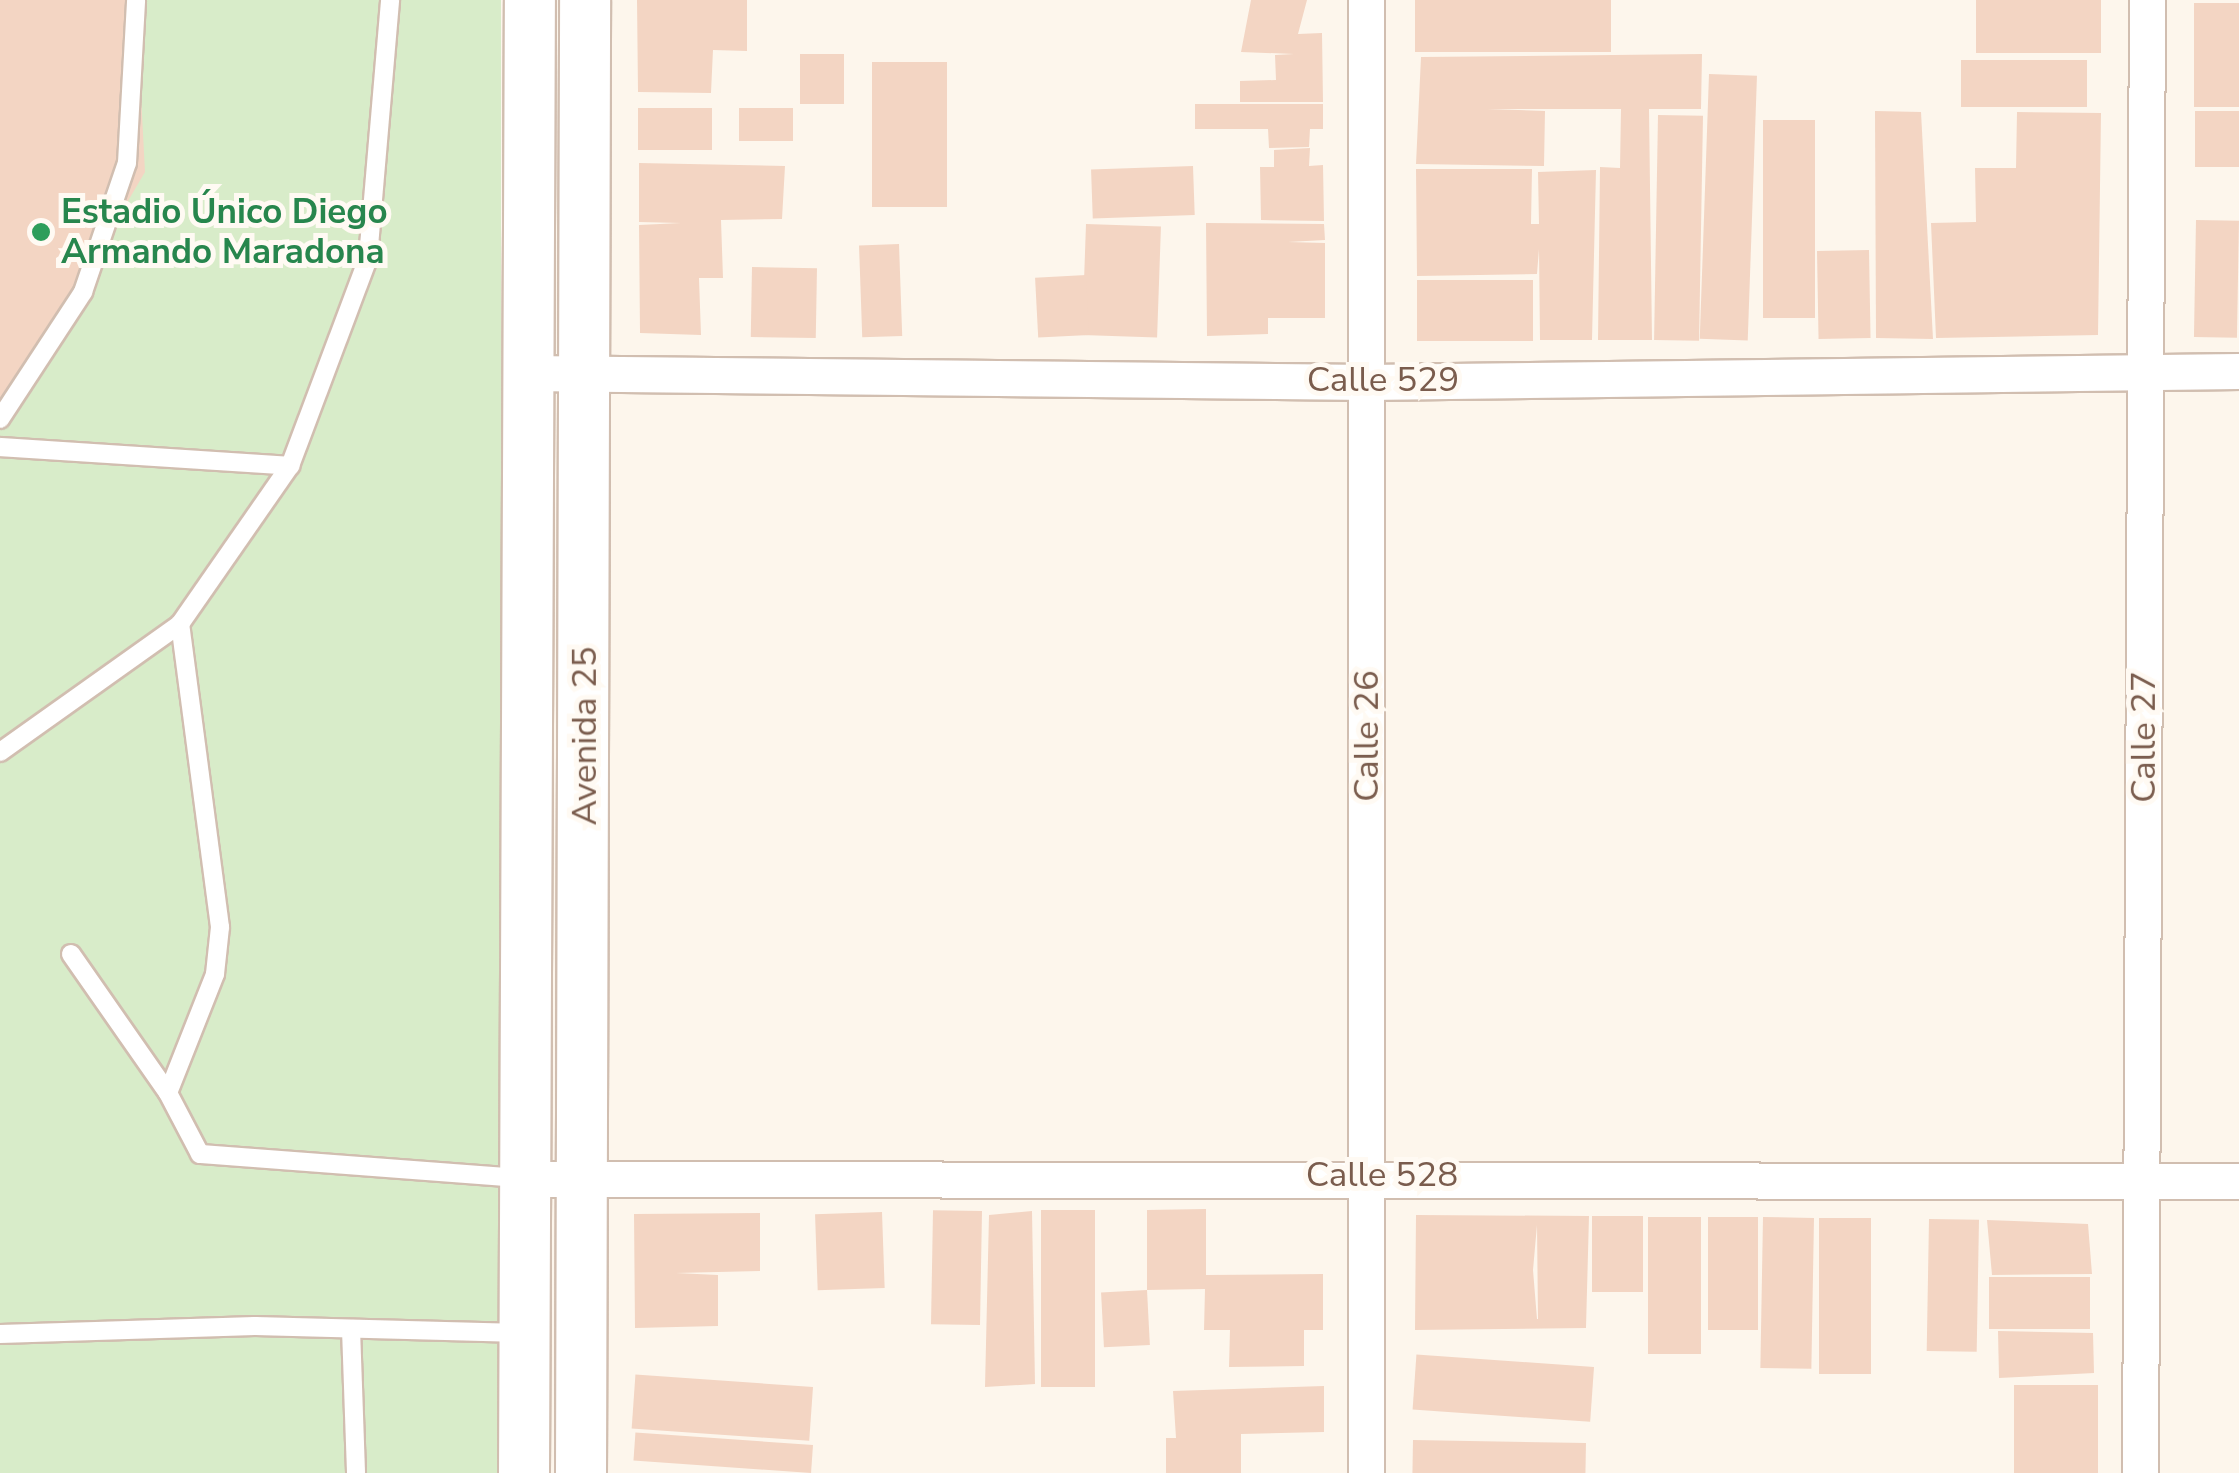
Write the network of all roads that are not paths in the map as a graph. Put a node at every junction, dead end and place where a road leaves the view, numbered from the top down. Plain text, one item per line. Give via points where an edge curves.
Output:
1 (136, 0) edge
2 (390, 0) edge
3 (530, 0) edge
4 (585, 0) edge
5 (1366, 0) edge
6 (2147, 0) edge
7 (2146, 370) junction
8 (2239, 371) edge
9 (527, 373) junction
10 (588, 374) junction
11 (1368, 382) junction
12 (0, 419) edge
13 (0, 447) edge
14 (290, 466) junction
15 (180, 624) junction
16 (0, 752) edge
17 (71, 954) dead end
18 (168, 1093) junction
19 (1366, 1174) junction
20 (525, 1178) junction
21 (581, 1178) junction
22 (2142, 1181) junction
23 (2239, 1181) edge
24 (350, 1329) junction
25 (524, 1333) junction
26 (0, 1334) edge
27 (356, 1473) edge
28 (524, 1473) edge
29 (581, 1473) edge
30 (1366, 1473) edge
31 (2140, 1473) edge

1 - 12 lane via 127,163 83,292
2 - 14 lane via 368,258
3 - 9 main road, Avenida 25
4 - 10 main road, Avenida 25
5 - 11 street, Calle 26
6 - 7 street, Calle 27
7 - 8 street, Calle 529
7 - 11 street, Calle 529
7 - 22 street, Calle 27
9 - 10 street, Calle 529
9 - 20 main road, Avenida 25
10 - 11 street, Calle 529
10 - 21 main road, Avenida 25
11 - 19 street, Calle 26
13 - 14 lane
14 - 15 lane
15 - 16 lane
15 - 18 lane via 220,928 214,974
17 - 18 lane
18 - 20 lane via 200,1154
19 - 21 street, Calle 528
19 - 22 street, Calle 528
19 - 30 street, Calle 26
20 - 21 street, Calle 528
20 - 25 main road, Avenida 25
21 - 29 main road, Avenida 25
22 - 23 street, Calle 528
22 - 31 street, Calle 27
24 - 25 lane
24 - 26 lane
24 - 27 lane
25 - 28 main road, Avenida 25

